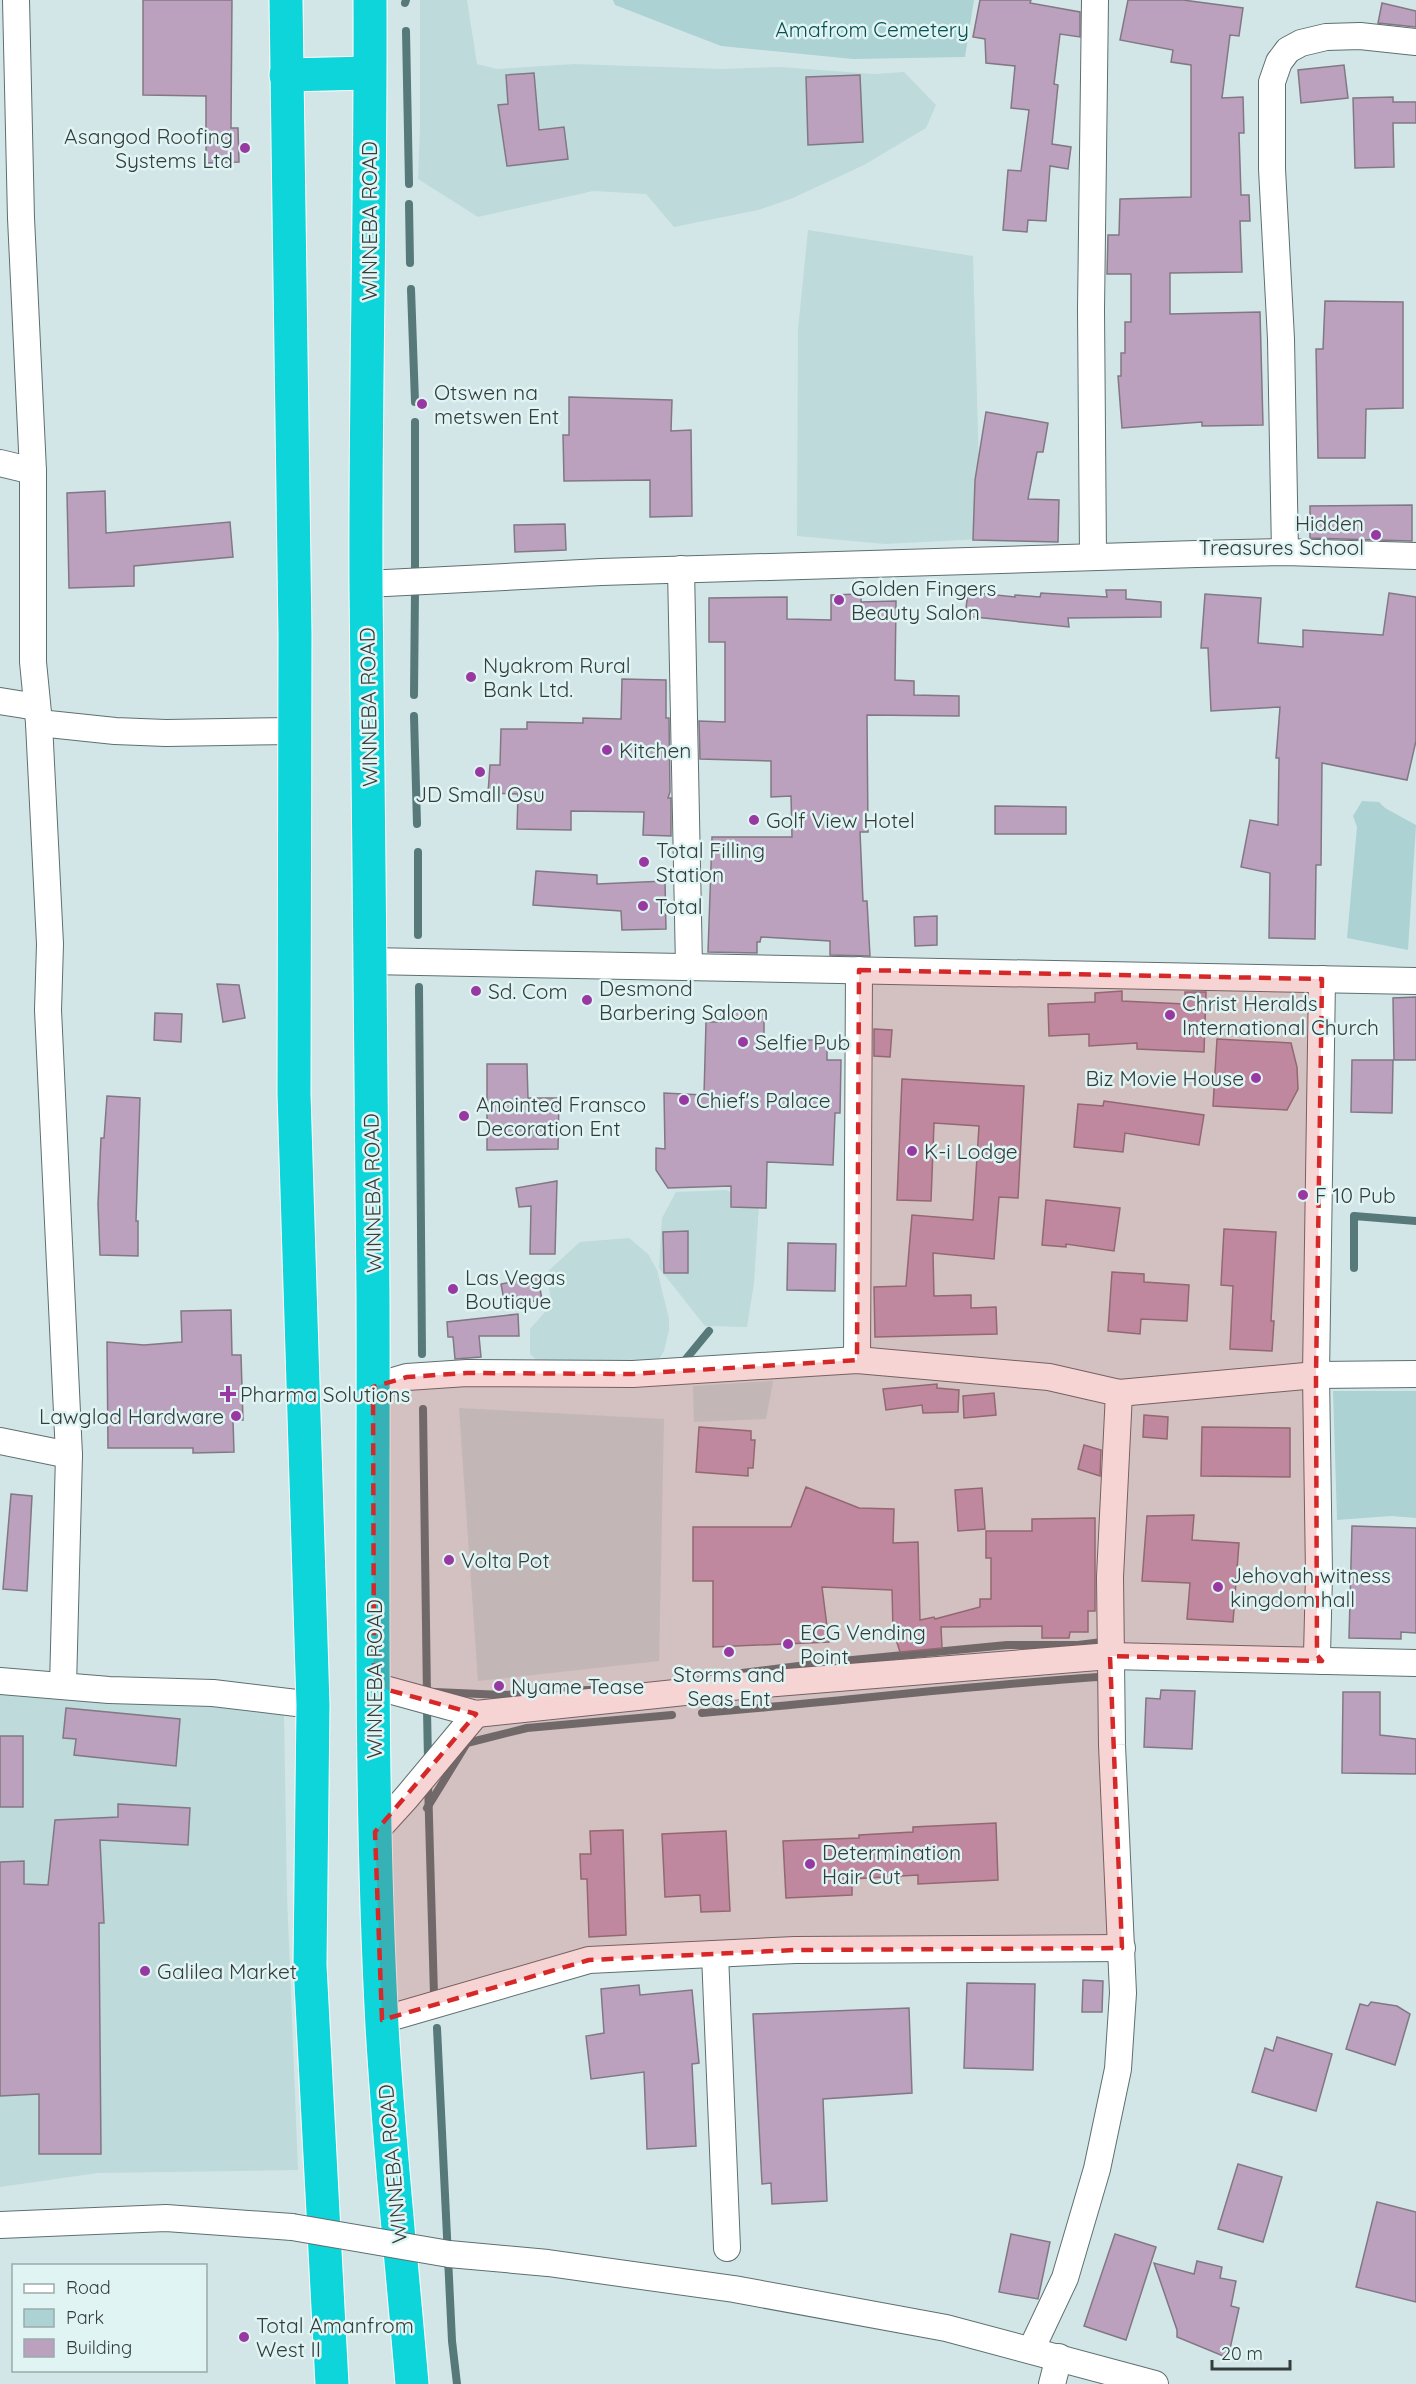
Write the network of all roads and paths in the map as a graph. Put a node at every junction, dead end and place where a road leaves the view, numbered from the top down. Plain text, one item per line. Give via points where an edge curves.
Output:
1 (16, 0) edge
2 (286, 0) edge
3 (369, 0) edge
4 (1095, 0) edge
5 (1416, 42) edge
6 (369, 73) junction
7 (286, 75) junction
8 (10, 216) edge
9 (0, 463) edge
10 (33, 471) junction
11 (1285, 552) junction
12 (1093, 556) junction
13 (1416, 556) edge
14 (681, 569) junction
15 (366, 584) junction
16 (0, 701) edge
17 (38, 715) junction
18 (293, 731) junction
19 (369, 961) junction
20 (689, 966) junction
21 (859, 970) junction
22 (1322, 979) junction
23 (1416, 981) edge
24 (857, 1360) junction
25 (1416, 1374) edge
26 (1316, 1375) junction
27 (373, 1387) junction
28 (1119, 1393) junction
29 (0, 1441) edge
30 (69, 1455) junction
31 (1110, 1656) junction
32 (1322, 1661) junction
33 (1416, 1663) edge
34 (0, 1681) edge
35 (63, 1686) junction
36 (374, 1686) junction
37 (313, 1705) junction
38 (476, 1714) junction
39 (375, 1832) junction
40 (1122, 1948) junction
41 (715, 1954) junction
42 (382, 2020) junction
43 (0, 2224) edge
44 (727, 2248) dead end
45 (1031, 2350) junction
46 (1059, 2357) junction
47 (332, 2384) edge
48 (412, 2384) edge
49 (1052, 2384) edge
50 (1155, 2384) edge

1 - 8 street
2 - 7 highway
3 - 6 highway, WINNEBA ROAD
4 - 12 street
5 - 11 street via 1360,36 1326,37 1301,43 1279,62 1272,82
6 - 7 highway
6 - 15 highway, WINNEBA ROAD
7 - 18 highway via 295,635
8 - 10 street
9 - 10 street
10 - 17 street via 33,662
11 - 12 street
11 - 13 street
12 - 14 street
14 - 15 street
14 - 20 street
15 - 19 highway, WINNEBA ROAD
16 - 17 street
17 - 18 street via 115,731
17 - 30 street
18 - 37 highway via 294,1094
19 - 20 street
19 - 27 highway, WINNEBA ROAD
20 - 21 street
21 - 22 street
21 - 24 street
22 - 23 street
22 - 26 street
24 - 27 street via 633,1374 467,1373 407,1377
24 - 28 street via 1049,1377
25 - 26 street
26 - 28 street
26 - 32 street via 1317,1655
27 - 36 highway, WINNEBA ROAD
28 - 31 street via 1112,1503
29 - 30 street
30 - 35 street
31 - 32 street
31 - 38 street via 751,1685
31 - 40 street
32 - 33 street
34 - 35 street
35 - 37 street via 213,1694
36 - 38 street
36 - 39 highway, WINNEBA ROAD
37 - 47 highway via 310,1965
38 - 39 street
39 - 42 highway, WINNEBA ROAD
40 - 41 street
40 - 45 street via 1118,2069 1097,2169 1065,2278
41 - 42 street via 589,1960
41 - 44 street
42 - 48 highway, WINNEBA ROAD
43 - 45 street, bridge via 166,2218 292,2227 449,2254 548,2263 734,2289 946,2328
45 - 46 street
46 - 49 street
46 - 50 street

